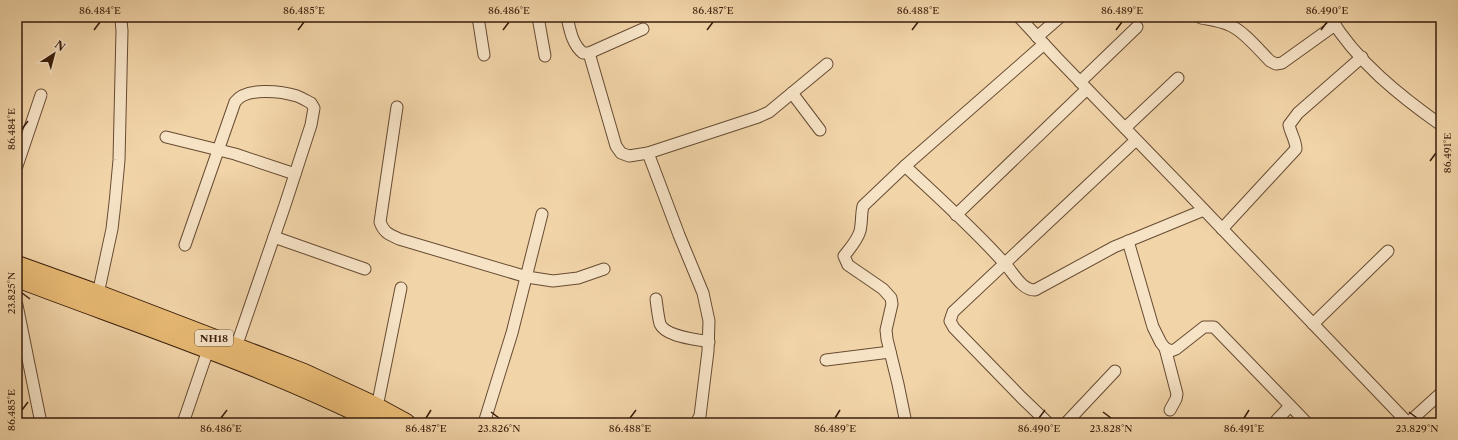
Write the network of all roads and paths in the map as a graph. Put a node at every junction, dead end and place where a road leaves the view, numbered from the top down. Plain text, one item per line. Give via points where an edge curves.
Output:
1 (478, 17) edge
2 (538, 17) edge
3 (567, 17) edge
4 (1019, 17) edge
5 (1060, 17) edge
6 (121, 18) edge
7 (1201, 18) dead end
8 (1226, 20) edge
9 (1332, 21) edge
10 (1137, 27) dead end
11 (643, 29) dead end
12 (1041, 41) junction
13 (589, 53) junction
14 (484, 55) dead end
15 (545, 56) dead end
16 (1362, 57) junction
17 (827, 64) dead end
18 (1178, 78) dead end
19 (1083, 85) junction
20 (792, 93) junction
21 (41, 95) dead end
22 (397, 107) dead end
23 (1441, 125) edge
24 (1125, 128) junction
25 (820, 130) dead end
26 (166, 137) dead end
27 (1136, 140) junction
28 (218, 150) junction
29 (648, 153) junction
30 (17, 166) edge
31 (905, 166) junction
32 (295, 174) junction
33 (1204, 210) junction
34 (542, 214) dead end
35 (956, 215) junction
36 (1222, 229) junction
37 (274, 237) junction
38 (1128, 240) junction
39 (185, 245) dead end
40 (1388, 251) dead end
41 (17, 264) edge
42 (1005, 264) junction
43 (365, 269) dead end
44 (604, 269) dead end
45 (527, 277) junction
46 (17, 278) edge
47 (401, 288) dead end
48 (656, 299) dead end
49 (95, 300) junction
50 (17, 305) edge
51 (1313, 324) junction
52 (709, 342) junction
53 (236, 347) junction
54 (1166, 348) junction
55 (208, 350) junction
56 (890, 352) junction
57 (826, 360) dead end
58 (1115, 372) dead end
59 (1441, 393) edge
60 (1290, 406) junction
61 (1170, 410) dead end
62 (378, 415) edge
63 (41, 423) edge
64 (183, 423) edge
65 (406, 423) edge
66 (484, 423) edge
67 (696, 423) edge
68 (906, 423) edge
69 (1048, 423) edge
70 (1066, 423) edge
71 (1274, 423) edge
72 (1307, 423) edge
73 (1408, 423) edge

1 - 14 street
2 - 15 street
3 - 13 street via 578,49 583,53
4 - 12 street
5 - 12 street
6 - 49 street via 119,160 112,229
7 - 8 street
8 - 9 street via 1276,64 1282,63
9 - 16 street
10 - 19 street
11 - 13 street
12 - 19 street
12 - 31 street
13 - 29 street via 616,146 629,156
16 - 23 street via 1410,103
16 - 36 street via 1298,113 1289,125 1296,149
17 - 20 street
18 - 24 street
19 - 24 street
19 - 35 street
20 - 25 street
20 - 29 street via 769,112 758,117
21 - 30 street
22 - 45 street via 380,222 382,229 399,239
24 - 27 street
26 - 28 street
27 - 33 street
27 - 42 street
28 - 32 street
28 - 32 street via 239,97 263,92 298,96 311,103 314,108
28 - 39 street
29 - 52 street via 703,293 709,321
31 - 35 street
31 - 56 street via 863,206 860,232 844,256 848,265 883,289 891,298 886,330
32 - 37 street
33 - 36 street
33 - 38 street
34 - 45 street
35 - 42 street
36 - 51 street
37 - 43 street
37 - 53 street
38 - 42 street via 1035,290 1029,290 1023,285
38 - 54 street via 1153,328
40 - 51 street
41 - 49 highway, NH18
42 - 69 street via 953,312 950,321
44 - 45 street via 563,280
45 - 66 street
46 - 49 highway, NH18
47 - 62 street
48 - 52 street via 661,325 667,331
49 - 53 highway, NH18
49 - 55 highway, NH18
50 - 63 street
51 - 73 street
52 - 67 street via 700,416
53 - 62 highway, NH18 via 304,373
54 - 60 street via 1172,351 1204,328 1214,328
54 - 61 street via 1177,394
55 - 62 highway, NH18
55 - 64 street
56 - 57 street
56 - 68 street
58 - 70 street
59 - 73 street
60 - 71 street
60 - 72 street
62 - 65 highway, NH18

